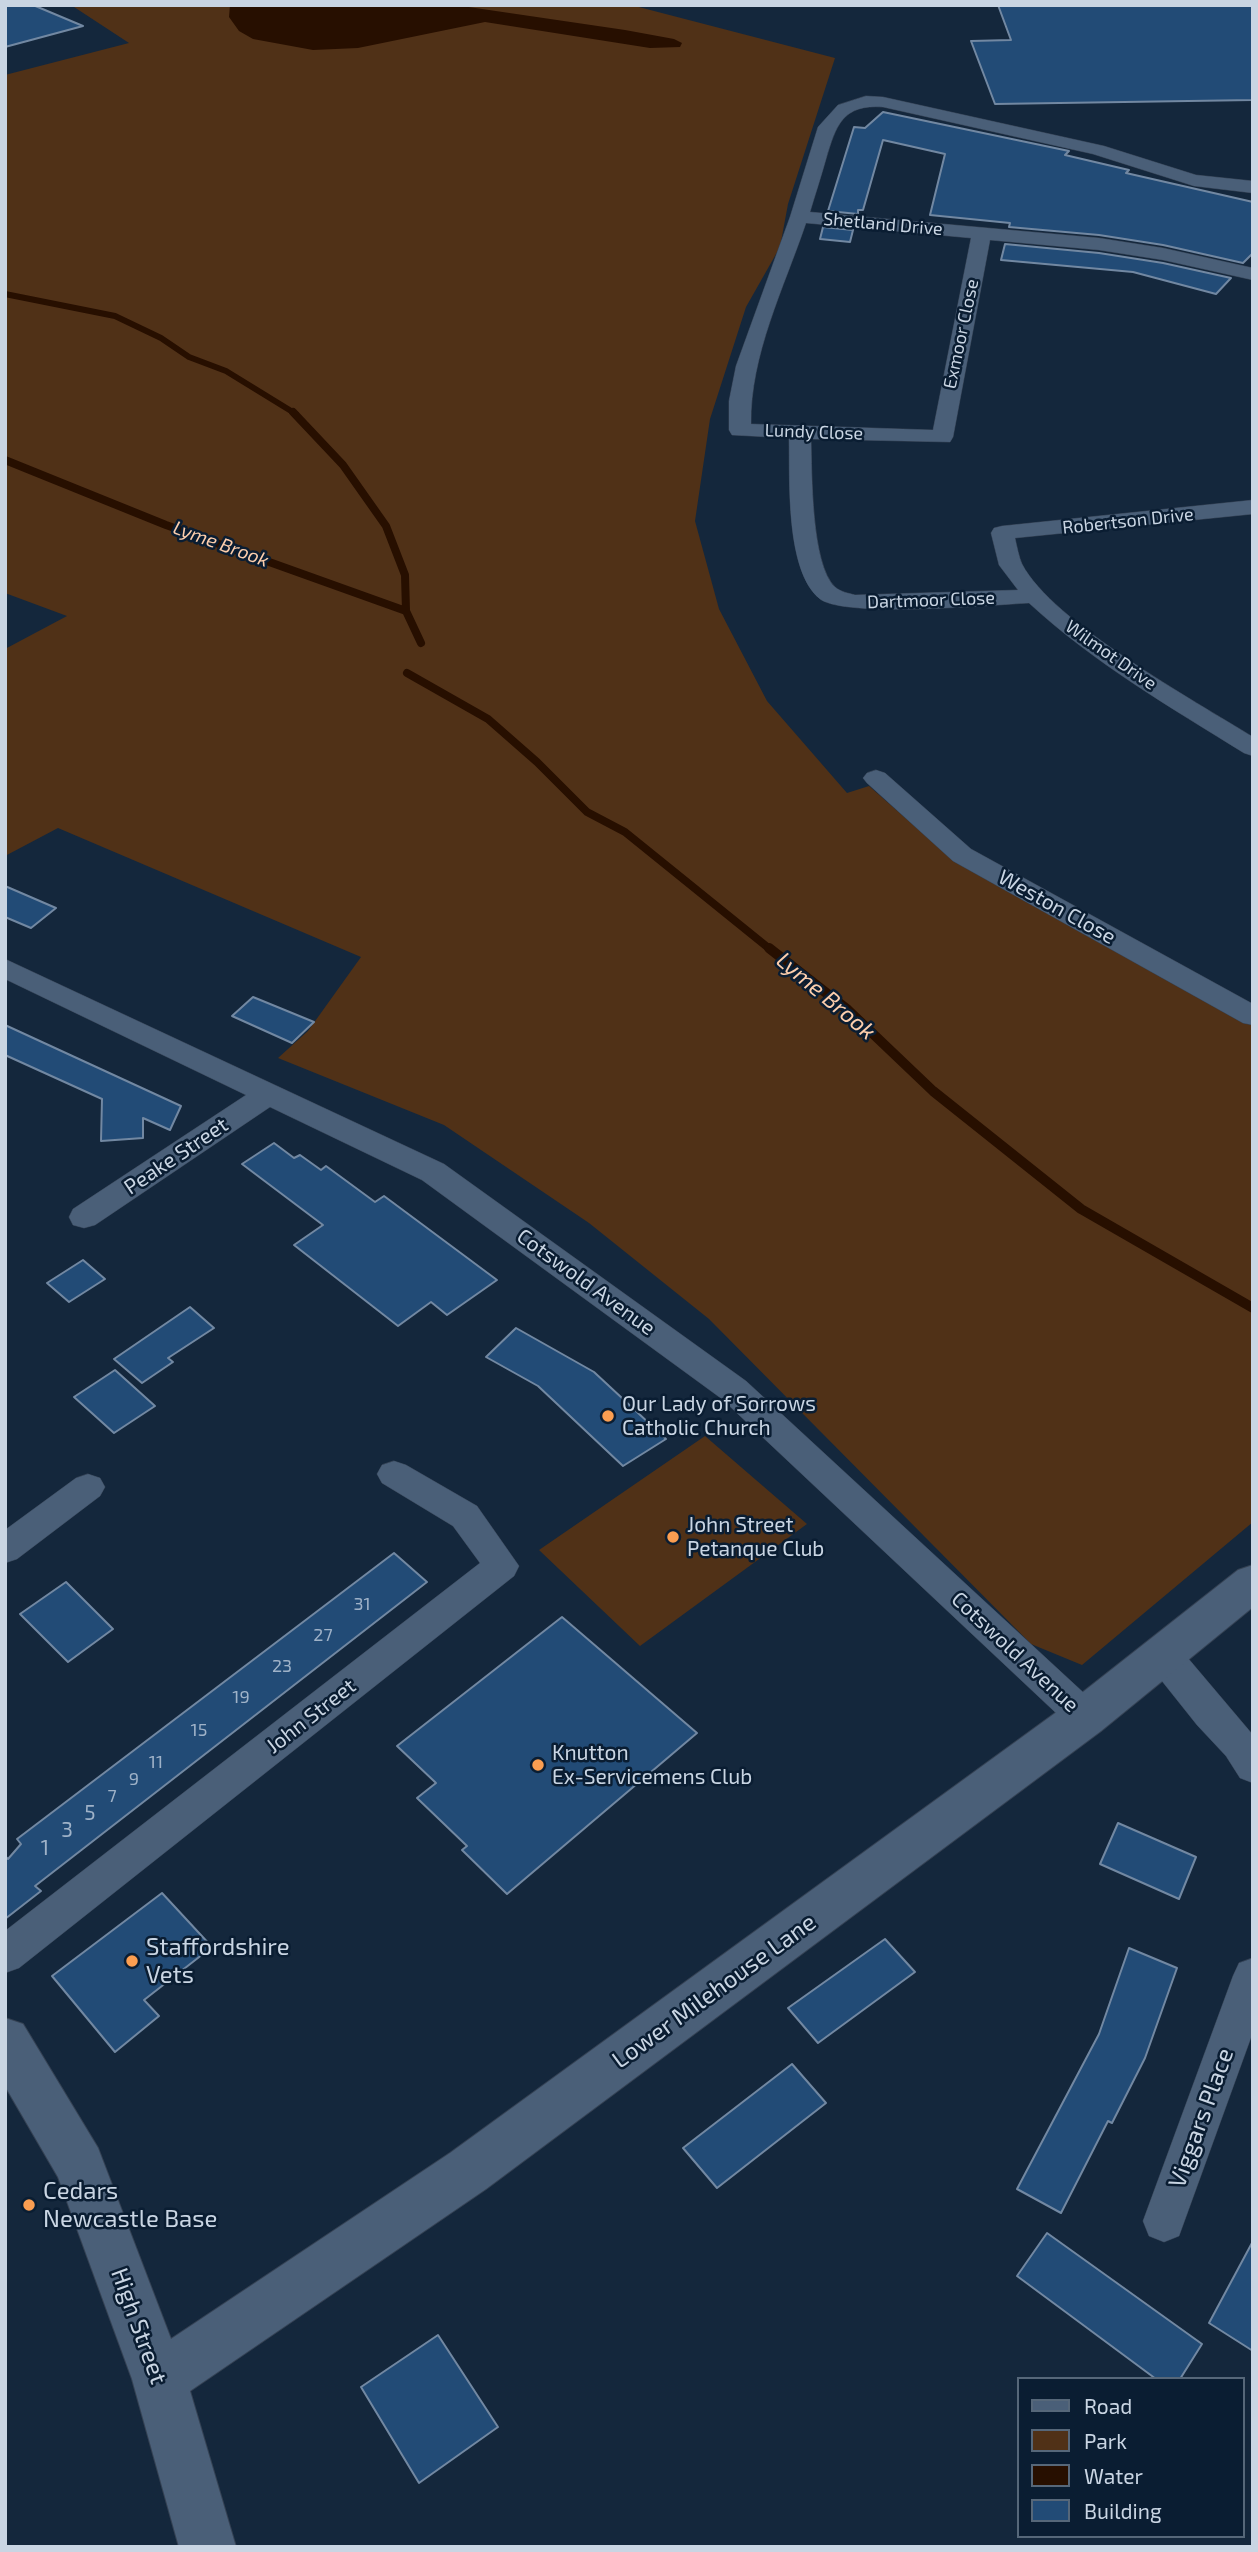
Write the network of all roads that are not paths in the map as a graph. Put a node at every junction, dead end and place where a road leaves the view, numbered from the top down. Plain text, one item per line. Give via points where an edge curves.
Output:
1 (1253, 187) edge
2 (799, 218) junction
3 (982, 232) junction
4 (1253, 274) edge
5 (800, 432) junction
6 (942, 437) joint
7 (1253, 508) edge
8 (1002, 533) joint
9 (1035, 596) junction
10 (1253, 748) edge
11 (876, 778) dead end
12 (5, 968) edge
13 (1253, 1016) edge
14 (268, 1094) junction
15 (85, 1217) dead end
16 (394, 1474) dead end
17 (88, 1487) dead end
18 (5, 1549) edge
19 (1253, 1582) edge
20 (1163, 1655) junction
21 (1085, 1717) junction
22 (1253, 1767) edge
23 (5, 1955) edge
24 (1253, 1976) edge
25 (5, 2041) edge
26 (1164, 2221) dead end
27 (159, 2378) junction
28 (208, 2547) edge

1 - 2 street, Shetland Drive via 1194,180 1098,150 864,101 845,108 827,127
2 - 3 street, Shetland Drive
2 - 5 street, Lundy Close via 746,366 740,430
3 - 4 street, Shetland Drive via 1099,244
3 - 6 street, Exmoor Close
5 - 6 street, Lundy Close
5 - 9 street, Dartmoor Close via 804,529 817,579 829,594 855,602
7 - 8 street, Robertson Drive
8 - 9 street, Wilmot Drive via 1011,565
9 - 10 street, Wilmot Drive via 1080,636
11 - 13 street, Weston Close via 962,855
12 - 14 street, Cotswold Avenue
14 - 15 street, Peake Street
14 - 21 street, Cotswold Avenue via 433,1172 734,1390
16 - 23 street, John Street via 465,1516 502,1566
17 - 18 street
19 - 20 main road, Lower Milehouse Lane
20 - 21 main road, Lower Milehouse Lane
20 - 22 street
21 - 27 main road, Lower Milehouse Lane via 468,2171
24 - 26 street, Viggars Place
25 - 27 main road, High Street via 80,2166
27 - 28 main road, High Street

